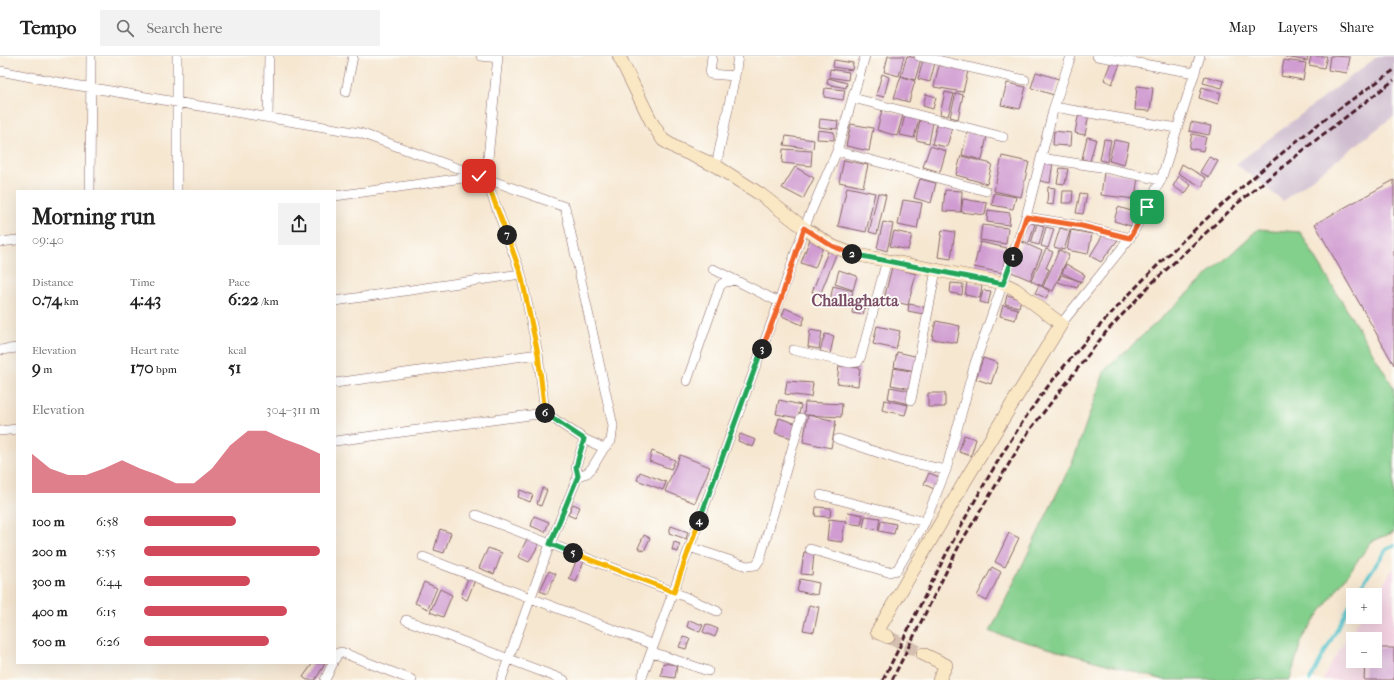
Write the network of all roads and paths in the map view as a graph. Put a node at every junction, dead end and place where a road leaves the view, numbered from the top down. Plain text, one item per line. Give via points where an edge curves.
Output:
1 (91, 56) edge
2 (177, 56) edge
3 (269, 56) edge
4 (353, 56) edge
5 (481, 56) edge
6 (619, 56) edge
7 (712, 56) edge
8 (738, 56) edge
9 (865, 56) edge
10 (919, 56) edge
11 (1070, 56) edge
12 (1097, 56) edge
13 (1200, 56) edge
14 (498, 57) edge
15 (0, 71) edge
16 (1195, 73) junction
17 (735, 76) junction
18 (1025, 80) dead end
19 (91, 88) junction
20 (346, 92) dead end
21 (853, 98) junction
22 (177, 102) junction
23 (1054, 107) junction
24 (268, 118) junction
25 (1177, 128) junction
26 (1003, 137) dead end
27 (837, 151) junction
28 (1041, 158) junction
29 (716, 166) junction
30 (483, 177) junction
31 (1161, 180) junction
32 (90, 190) edge
33 (177, 190) edge
34 (986, 191) dead end
35 (336, 196) edge
36 (1026, 217) junction
37 (804, 228) junction
38 (1130, 238) junction
39 (16, 240) edge
40 (0, 242) edge
41 (886, 260) junction
42 (713, 269) dead end
43 (936, 270) junction
44 (521, 274) junction
45 (735, 280) junction
46 (1003, 284) junction
47 (336, 301) edge
48 (780, 302) junction
49 (1061, 324) junction
50 (16, 348) edge
51 (0, 350) edge
52 (793, 350) dead end
53 (538, 354) junction
54 (687, 381) dead end
55 (336, 383) edge
56 (911, 400) dead end
57 (545, 413) junction
58 (801, 418) dead end
59 (16, 429) edge
60 (0, 432) edge
61 (584, 439) junction
62 (838, 439) dead end
63 (336, 441) edge
64 (604, 448) junction
65 (946, 470) junction
66 (578, 476) junction
67 (821, 495) dead end
68 (476, 515) dead end
69 (925, 522) junction
70 (550, 544) junction
71 (689, 547) junction
72 (810, 549) dead end
73 (423, 557) dead end
74 (674, 592) junction
75 (530, 598) junction
76 (717, 611) dead end
77 (406, 620) dead end
78 (888, 637) tunnel mouth
79 (653, 649) junction
80 (923, 654) tunnel mouth
81 (336, 657) edge
82 (509, 659) junction
83 (333, 664) edge
84 (708, 671) dead end
85 (325, 680) edge
86 (412, 680) edge
87 (501, 680) edge
88 (564, 680) edge
89 (641, 680) edge
90 (939, 680) edge

1 - 19 street
2 - 22 street
3 - 24 street
4 - 20 street
5 - 14 street
6 - 29 street via 663,140
7 - 17 street via 710,74
8 - 17 street
9 - 21 street
10 - 18 street
11 - 23 street
12 - 16 street
13 - 16 street
14 - 30 street
15 - 19 street
16 - 25 street
17 - 29 street
19 - 22 street
19 - 32 street
21 - 26 street
21 - 27 street
22 - 24 street
22 - 33 street
23 - 25 street
23 - 28 street
24 - 30 street via 360,133
25 - 31 street
27 - 34 street
27 - 37 street
28 - 31 street
28 - 36 street
29 - 37 street via 760,194
30 - 35 street
30 - 44 street
30 - 64 street via 565,207 614,426 611,441
31 - 38 street
36 - 38 street via 1082,226
36 - 46 street
37 - 41 street via 844,251
37 - 48 street
38 - 49 street
39 - 40 street
41 - 43 street
41 - 52 street via 862,356 858,362 850,363
42 - 45 street
43 - 46 street
43 - 56 street
44 - 47 street
44 - 53 street
45 - 48 street
45 - 54 street via 720,286
46 - 49 street via 1015,288
46 - 65 street via 975,363
48 - 71 street
49 - 78 street via 877,632
50 - 51 street
53 - 55 street
53 - 57 street
57 - 61 street
57 - 63 street
58 - 71 street via 760,559 756,565 747,566
59 - 60 street
61 - 64 street
61 - 66 street via 576,467
62 - 65 street via 900,460
64 - 66 street via 592,468
65 - 69 street
66 - 70 street
67 - 69 street
68 - 70 street
69 - 72 street via 897,570 888,572
70 - 74 street
70 - 75 street
71 - 74 street
73 - 75 street
74 - 76 street
74 - 79 street
75 - 79 street
75 - 82 street
77 - 82 street
79 - 84 street
79 - 89 street
80 - 90 street via 946,665
81 - 86 street via 342,652
82 - 87 street
82 - 88 street
83 - 85 street

